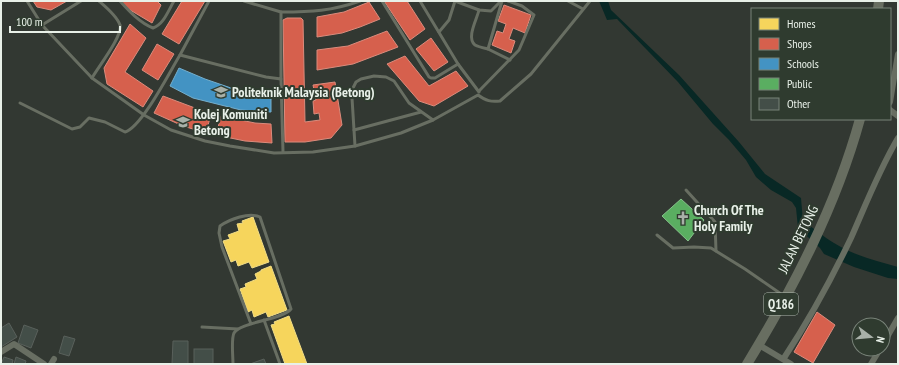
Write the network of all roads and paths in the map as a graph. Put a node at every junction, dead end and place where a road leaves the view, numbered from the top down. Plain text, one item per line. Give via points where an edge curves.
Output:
1 (27, 1) edge
2 (81, 1) edge
3 (99, 1) edge
4 (120, 1) edge
5 (168, 1) edge
6 (209, 1) edge
7 (244, 1) edge
8 (360, 1) edge
9 (382, 1) edge
10 (420, 1) edge
11 (455, 1) edge
12 (501, 1) edge
13 (508, 1) edge
14 (568, 1) edge
15 (590, 1) edge
16 (173, 3) edge
17 (583, 9) junction
18 (479, 10) junction
19 (282, 12) junction
20 (42, 25) junction
21 (439, 32) junction
22 (488, 49) junction
23 (898, 54) edge
24 (180, 55) junction
25 (510, 60) junction
26 (458, 64) junction
27 (92, 78) junction
28 (281, 78) junction
29 (479, 93) junction
30 (891, 96) edge
31 (20, 103) dead end
32 (421, 112) junction
33 (144, 115) junction
34 (433, 120) junction
35 (860, 120) edge
36 (354, 130) junction
37 (898, 138) edge
38 (355, 146) junction
39 (283, 152) junction
40 (686, 190) dead end
41 (657, 235) dead end
42 (716, 251) junction
43 (785, 297) junction
44 (898, 318) edge
45 (264, 320) junction
46 (251, 324) junction
47 (202, 327) dead end
48 (238, 329) junction
49 (891, 330) edge
50 (759, 344) junction
51 (1, 352) edge
52 (784, 358) junction
53 (44, 364) edge
54 (233, 364) edge
55 (280, 364) edge
56 (747, 364) edge
57 (791, 364) edge

1 - 20 lane
2 - 20 lane
3 - 27 lane via 118,21 120,33
4 - 16 lane via 147,26 153,28 158,26
5 - 16 lane
6 - 24 lane
7 - 19 lane
8 - 19 lane via 339,8
9 - 26 lane via 429,77 435,78
10 - 21 lane
11 - 18 lane
11 - 21 lane via 449,20
12 - 18 lane via 491,11
12 - 22 lane
13 - 25 lane via 522,6 534,15 519,50
14 - 17 lane
15 - 17 lane
17 - 29 lane via 531,74 500,101 485,100
18 - 22 lane via 472,40 475,44
19 - 28 lane
20 - 27 lane
21 - 26 lane
22 - 25 lane
23 - 30 street
24 - 28 lane via 266,77
24 - 33 lane
25 - 29 lane
26 - 29 lane
27 - 33 lane
28 - 39 lane
29 - 34 lane
31 - 33 lane via 72,129 76,129 89,118 105,122 125,132
32 - 34 lane
32 - 36 lane
32 - 36 lane via 409,103 394,81 374,76 361,79 353,88
33 - 39 lane via 172,130 205,141 274,153
34 - 38 lane via 401,133
35 - 43 main road, JALAN BETONG / Q186 via 844,170 814,244
36 - 38 lane
37 - 52 street via 874,182 822,296
38 - 39 lane via 313,152
40 - 42 lane via 715,222
41 - 42 lane via 673,248 711,248
42 - 43 lane
43 - 50 main road, JALAN BETONG / Q186
44 - 49 street
45 - 46 lane
45 - 46 lane via 291,309 266,231 260,217 255,215 226,222 220,226 219,233
45 - 55 lane
46 - 48 lane
47 - 48 lane
48 - 54 lane via 233,337
50 - 52 street
50 - 56 main road, JALAN BETONG / Q186
51 - 53 street via 14,344
52 - 57 street

